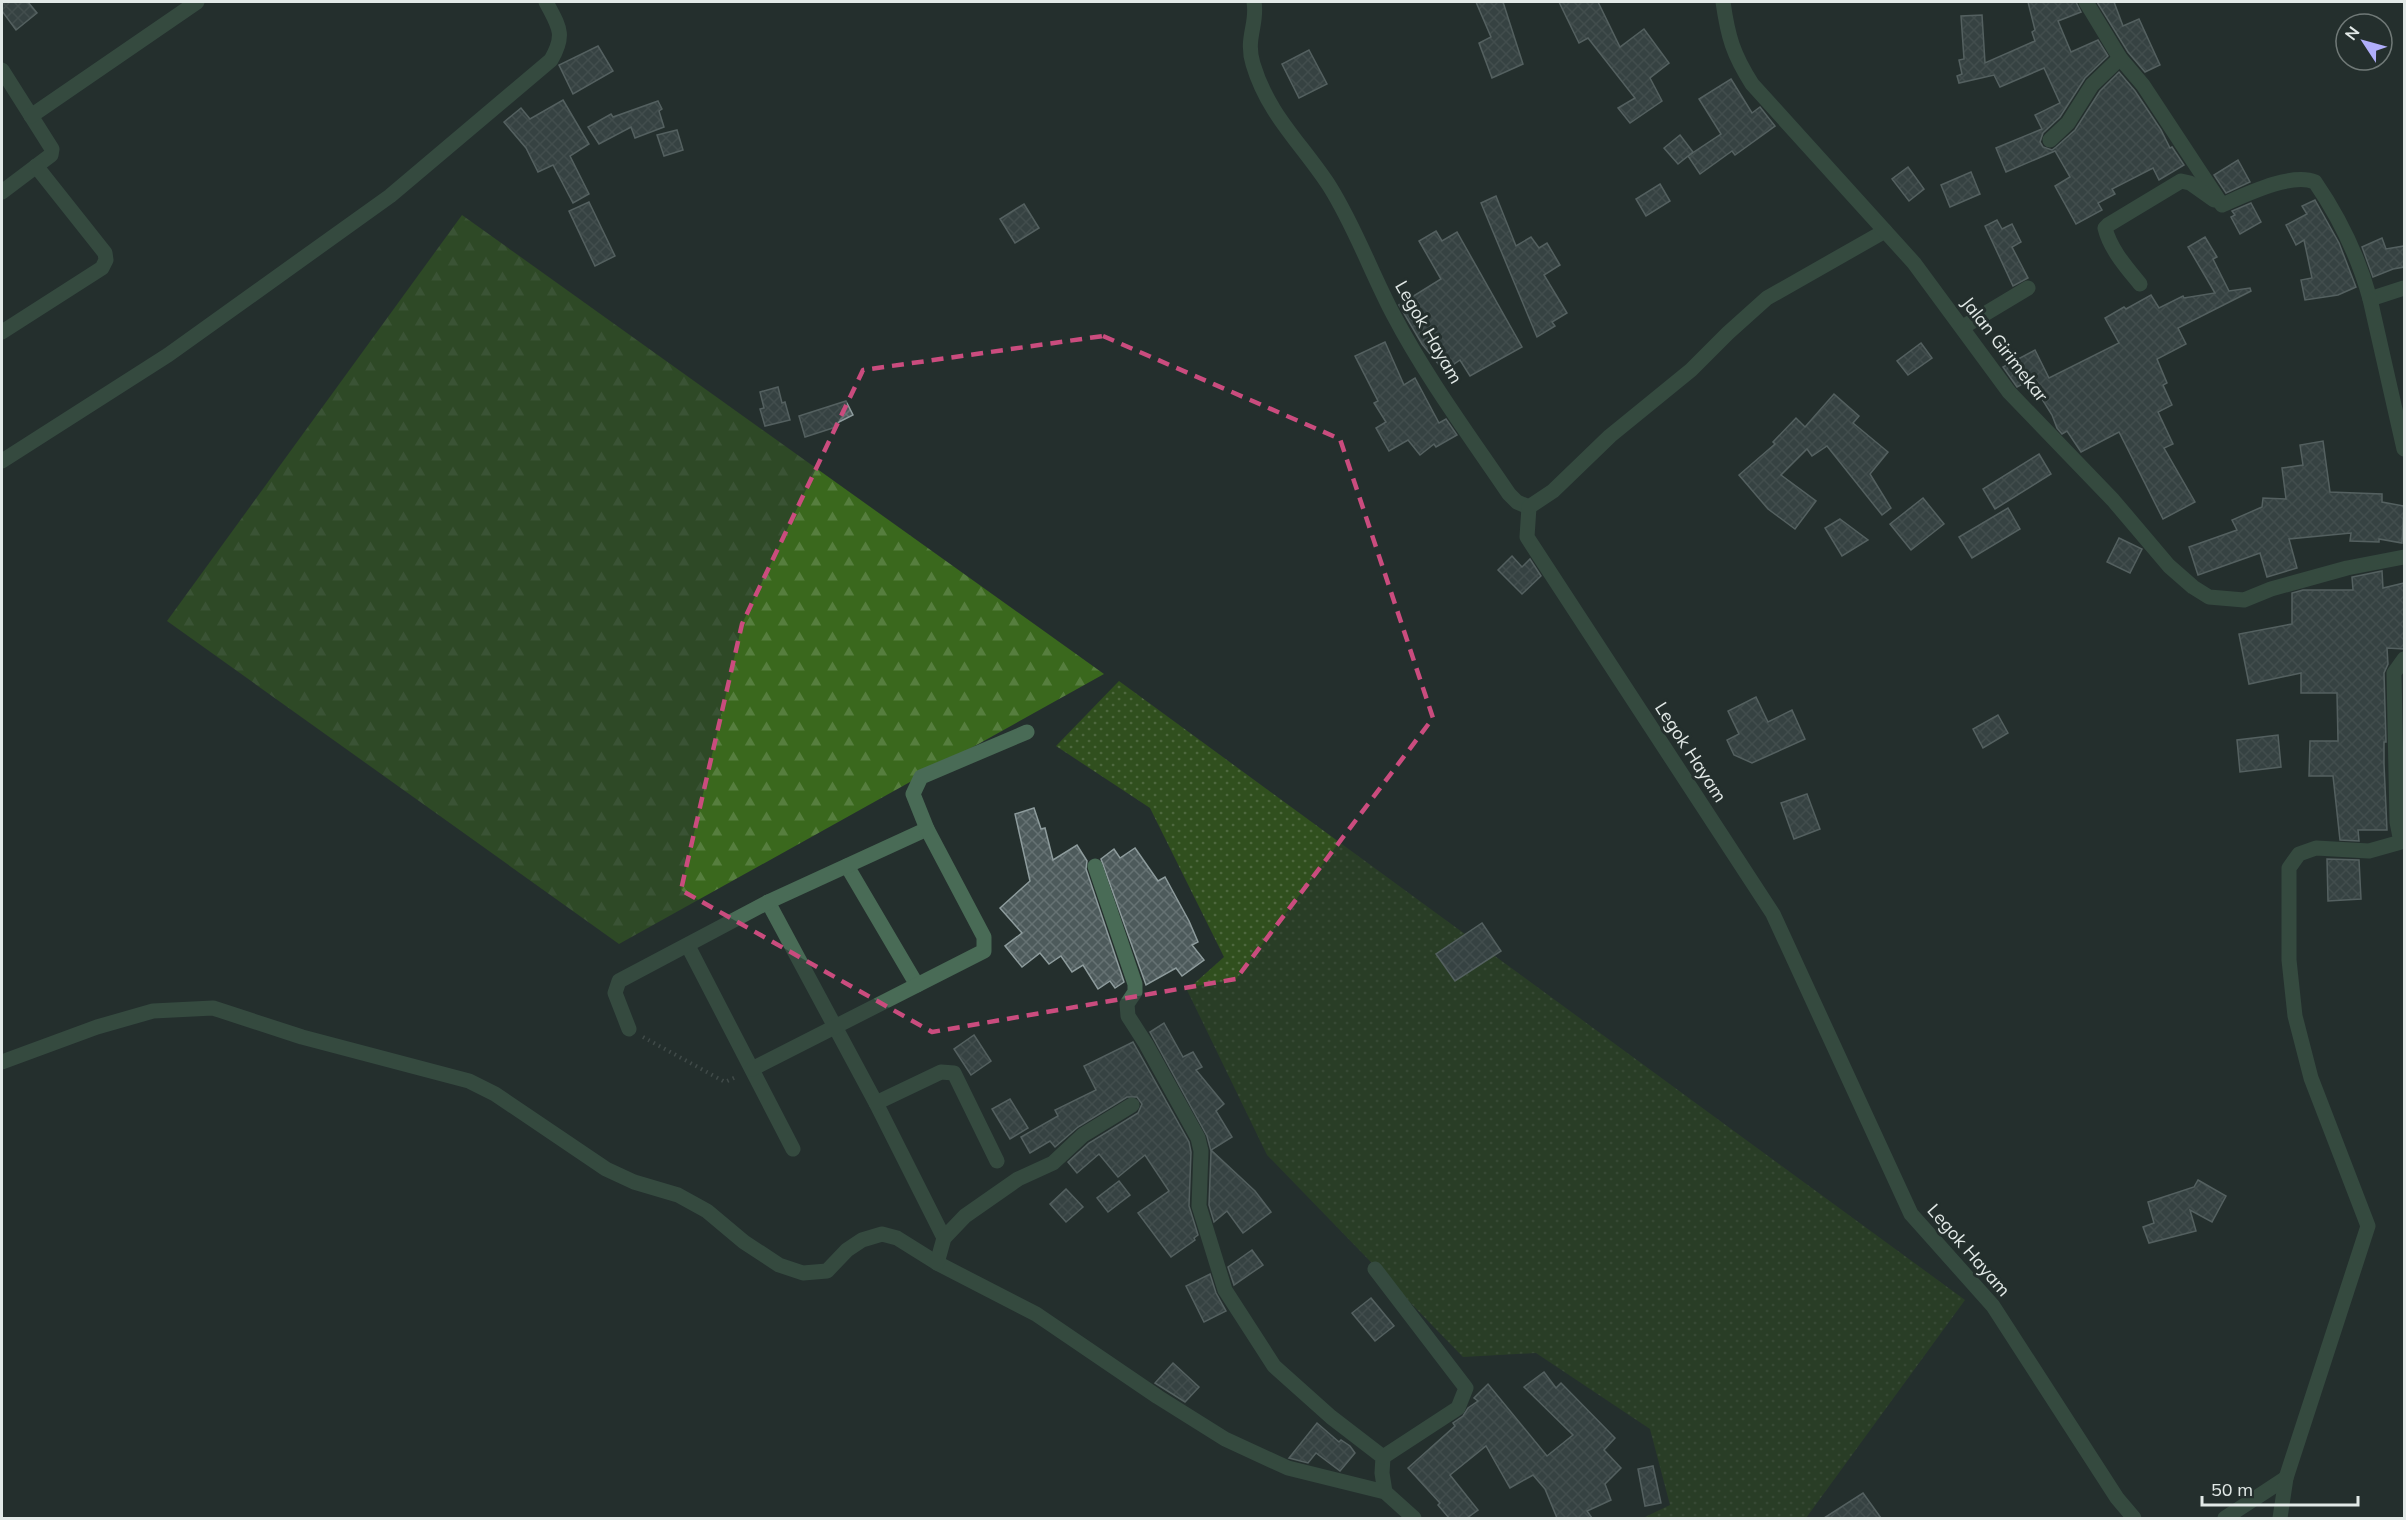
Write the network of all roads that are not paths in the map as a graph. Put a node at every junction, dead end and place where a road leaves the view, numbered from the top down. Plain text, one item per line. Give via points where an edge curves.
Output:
1 (197, 2) edge
2 (546, 2) edge
3 (1254, 2) edge
4 (1723, 2) edge
5 (2086, 2) edge
6 (2120, 58) junction
7 (2, 70) edge
8 (31, 116) junction
9 (2050, 140) dead end
10 (36, 166) junction
11 (2, 192) edge
12 (2222, 205) junction
13 (1886, 231) junction
14 (2140, 284) dead end
15 (2028, 288) dead end
16 (2404, 288) edge
17 (2370, 299) junction
18 (1963, 327) junction
19 (2, 332) edge
20 (2404, 449) edge
21 (2, 461) edge
22 (1529, 507) junction
23 (2404, 557) edge
24 (2404, 659) edge
25 (1027, 732) dead end
26 (927, 829) junction
27 (2403, 846) edge
28 (847, 866) junction
29 (1095, 866) dead end
30 (768, 902) junction
31 (688, 946) junction
32 (917, 985) junction
33 (834, 1028) junction
34 (629, 1029) road end
35 (2, 1062) edge
36 (752, 1069) junction
37 (876, 1103) junction
38 (1132, 1105) dead end
39 (793, 1149) dead end
40 (997, 1161) dead end
41 (944, 1238) junction
42 (937, 1263) junction
43 (1375, 1269) dead end
44 (1383, 1456) junction
45 (2286, 1478) junction
46 (1385, 1492) junction
47 (1414, 1518) edge
48 (2134, 1518) edge
49 (2225, 1518) edge
50 (2280, 1518) edge

1 - 8 street
2 - 21 street via 560,29 560,45 542,68 380,203 168,356
3 - 22 street, Legok Hayam via 1256,16 1250,40 1253,64 1274,113 1330,187 1394,314 1435,383 1509,494
4 - 13 street, Jalan Girimekar via 1735,57 1752,84
5 - 6 street
6 - 9 street via 2092,85 2068,123
6 - 12 street via 2144,85
7 - 8 street
8 - 10 street via 52,149 51,155
10 - 11 street
10 - 19 street via 105,253 106,260 102,268
12 - 14 street via 2184,180 2108,225 2107,235
12 - 17 street via 2298,178 2315,182 2333,207
13 - 18 street, Jalan Girimekar
13 - 22 street via 1767,298 1691,370 1610,436 1553,491
15 - 18 street
16 - 17 street
17 - 20 street
18 - 23 street, Jalan Girimekar via 2009,392 2113,500 2169,566 2209,597 2244,600 2347,568
22 - 48 street, Legok Hayam via 1527,537 1773,914 1911,1214 1993,1306 2117,1498
24 - 27 street via 2394,673 2397,822
25 - 26 street via 921,777 914,794
26 - 28 street
26 - 32 street via 984,937 984,951
27 - 45 street via 2369,851 2316,848 2299,854 2289,868 2289,960 2295,1016 2311,1078 2368,1226
28 - 30 street
28 - 32 street
29 - 44 street via 1135,984 1127,1004 1128,1016 1198,1138 1199,1206 1225,1290 1274,1366 1331,1417
30 - 31 street
30 - 33 street
31 - 34 street via 620,981 615,993
31 - 36 street
32 - 33 street
33 - 36 street
33 - 37 street
35 - 42 street via 153,1011 213,1008 302,1037 469,1081 495,1094 606,1169 678,1195 707,1212 779,1265 803,1273 827,1271 847,1250 882,1234 897,1238
36 - 39 street
37 - 40 street via 941,1072 954,1073
37 - 41 street
38 - 41 street via 1083,1134 1053,1163 1018,1179 965,1216
41 - 42 street
42 - 46 street via 1036,1314 1225,1439 1288,1468
43 - 44 street via 1466,1388 1458,1408
44 - 46 street
45 - 49 street
45 - 50 street
46 - 47 street

